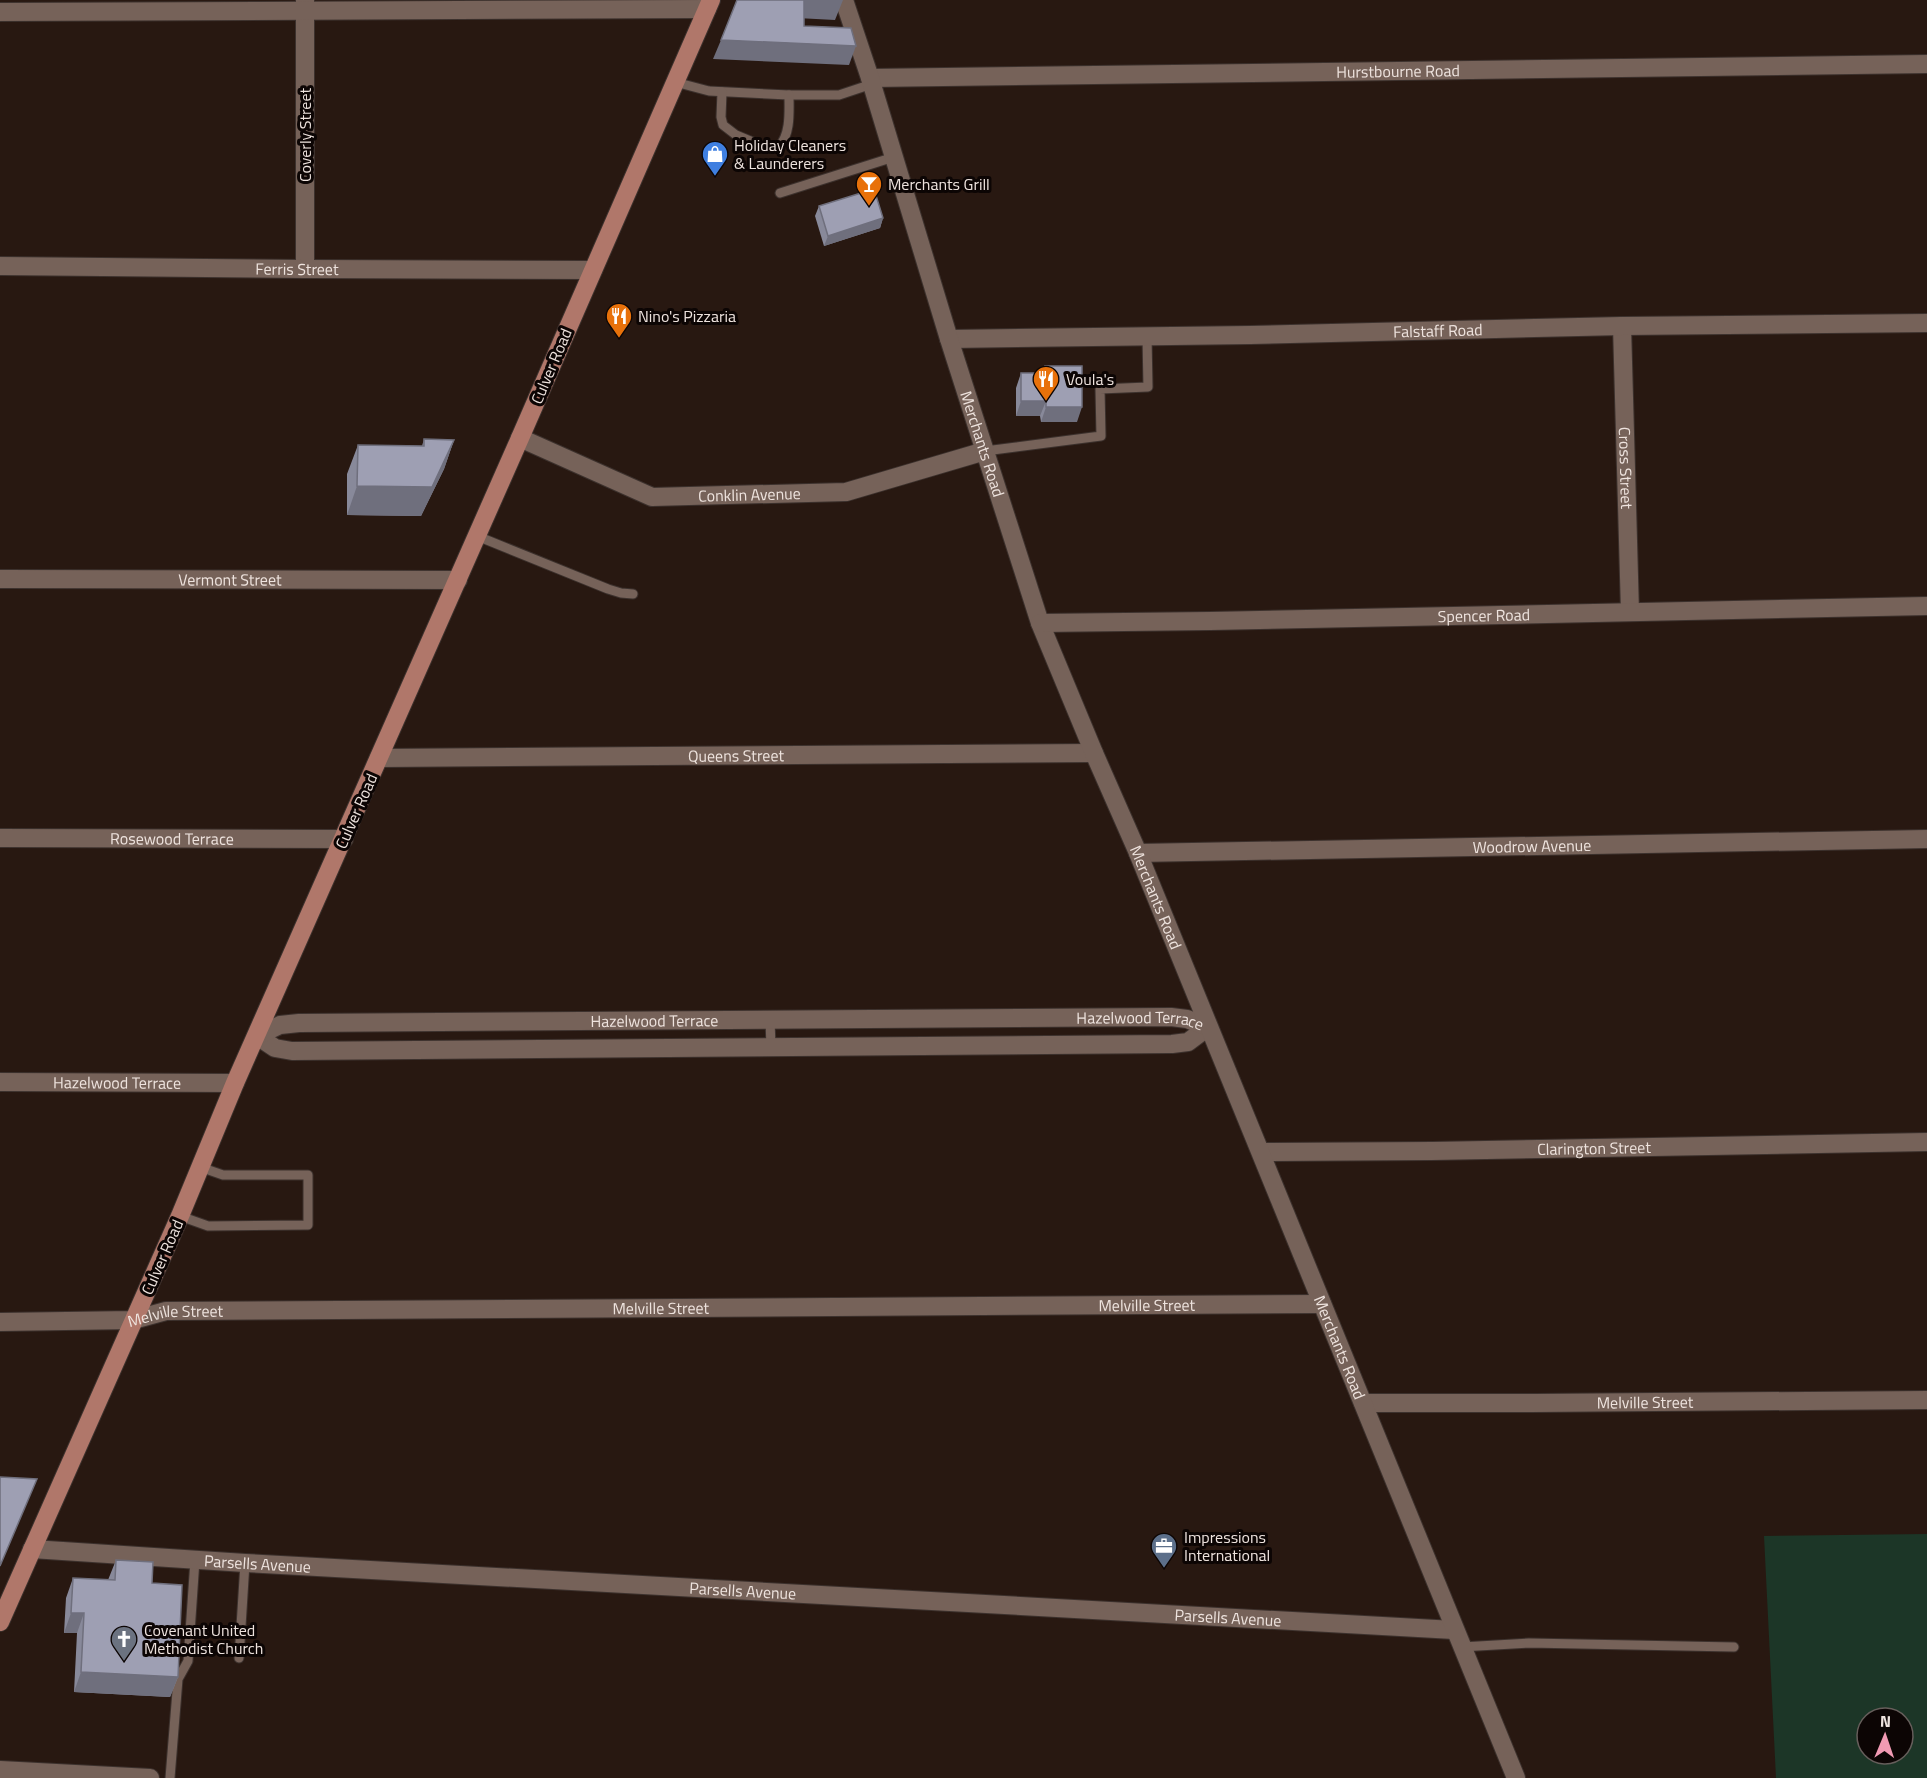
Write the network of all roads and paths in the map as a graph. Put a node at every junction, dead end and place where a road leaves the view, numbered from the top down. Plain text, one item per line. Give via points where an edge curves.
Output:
1 (844, 0) edge
2 (305, 5) edge
3 (709, 5) edge
4 (0, 12) edge
5 (1927, 64) edge
6 (871, 81) junction
7 (675, 82) junction
8 (722, 92) junction
9 (789, 95) junction
10 (894, 157) junction
11 (780, 193) dead end
12 (0, 266) edge
13 (305, 269) junction
14 (593, 270) junction
15 (1927, 323) edge
16 (1622, 326) junction
17 (1147, 337) junction
18 (949, 339) junction
19 (520, 438) junction
20 (985, 451) junction
21 (477, 536) junction
22 (0, 579) edge
23 (458, 579) junction
24 (633, 594) dead end
25 (1927, 606) edge
26 (1630, 612) junction
27 (1040, 623) junction
28 (1094, 753) junction
29 (379, 758) junction
30 (0, 838) edge
31 (344, 839) junction
32 (1927, 839) edge
33 (1138, 853) junction
34 (770, 1020) junction
35 (1208, 1028) junction
36 (257, 1036) junction
37 (771, 1047) junction
38 (0, 1082) edge
39 (235, 1083) junction
40 (1927, 1142) edge
41 (1261, 1152) junction
42 (200, 1167) junction
43 (180, 1216) junction
44 (1322, 1304) junction
45 (133, 1320) junction
46 (0, 1322) edge
47 (1927, 1400) edge
48 (1363, 1403) junction
49 (32, 1550) junction
50 (195, 1560) junction
51 (245, 1563) junction
52 (0, 1622) edge
53 (1458, 1639) junction
54 (1734, 1647) dead end
55 (239, 1658) dead end
56 (0, 1770) edge
57 (150, 1778) edge
58 (170, 1778) edge
59 (1516, 1778) edge

1 - 6 street, Merchants Road
2 - 3 street
2 - 4 street
2 - 13 street, Coverly Street
3 - 7 main road, Culver Road
5 - 6 street, Hurstbourne Road
6 - 9 lane via 838,95
6 - 10 street, Merchants Road
7 - 8 lane
7 - 14 main road, Culver Road
8 - 9 lane
8 - 9 lane via 723,125 767,148 779,147 785,140
10 - 11 lane
10 - 18 street, Merchants Road
12 - 13 street, Ferris Street
13 - 14 street, Ferris Street
14 - 19 main road, Culver Road
15 - 16 street, Falstaff Road
16 - 17 street, Falstaff Road
16 - 26 street, Cross Street
17 - 18 street, Falstaff Road
17 - 20 lane via 1148,387 1100,389 1101,436
18 - 20 street, Merchants Road
19 - 20 street, Conklin Avenue via 652,497 846,492
19 - 21 main road, Culver Road
20 - 27 street, Merchants Road
21 - 23 main road, Culver Road
21 - 24 lane via 614,591
22 - 23 street, Vermont Street
23 - 29 main road, Culver Road
25 - 26 street, Spencer Road
26 - 27 street, Spencer Road
27 - 28 street, Merchants Road
28 - 29 street, Queens Street
28 - 33 street, Merchants Road
29 - 31 main road, Culver Road
30 - 31 street, Rosewood Terrace
31 - 36 main road, Culver Road
32 - 33 street, Woodrow Avenue
33 - 35 street, Merchants Road
34 - 35 street, Hazelwood Terrace via 1171,1017
34 - 36 street, Hazelwood Terrace via 299,1023 280,1025
34 - 37 lane
35 - 37 street, Hazelwood Terrace via 1188,1042 1172,1044
35 - 41 street, Merchants Road
36 - 37 street, Hazelwood Terrace via 275,1048 292,1051
36 - 39 main road, Culver Road
38 - 39 street, Hazelwood Terrace
39 - 42 main road, Culver Road
40 - 41 street, Clarington Street
41 - 44 street, Merchants Road
42 - 43 main road, Culver Road
42 - 43 lane via 223,1175 308,1175 308,1225 208,1226
43 - 45 main road, Culver Road
44 - 45 street, Melville Street via 166,1311
44 - 48 street, Merchants Road
45 - 46 street, Melville Street
45 - 49 main road, Culver Road
47 - 48 street, Melville Street
48 - 53 street, Merchants Road
49 - 50 street, Parsells Avenue
49 - 52 main road, Culver Road
50 - 51 street, Parsells Avenue
50 - 58 lane via 188,1661 178,1679
51 - 53 street, Parsells Avenue
51 - 55 lane
53 - 54 lane
53 - 59 street, Merchants Road
56 - 57 street

